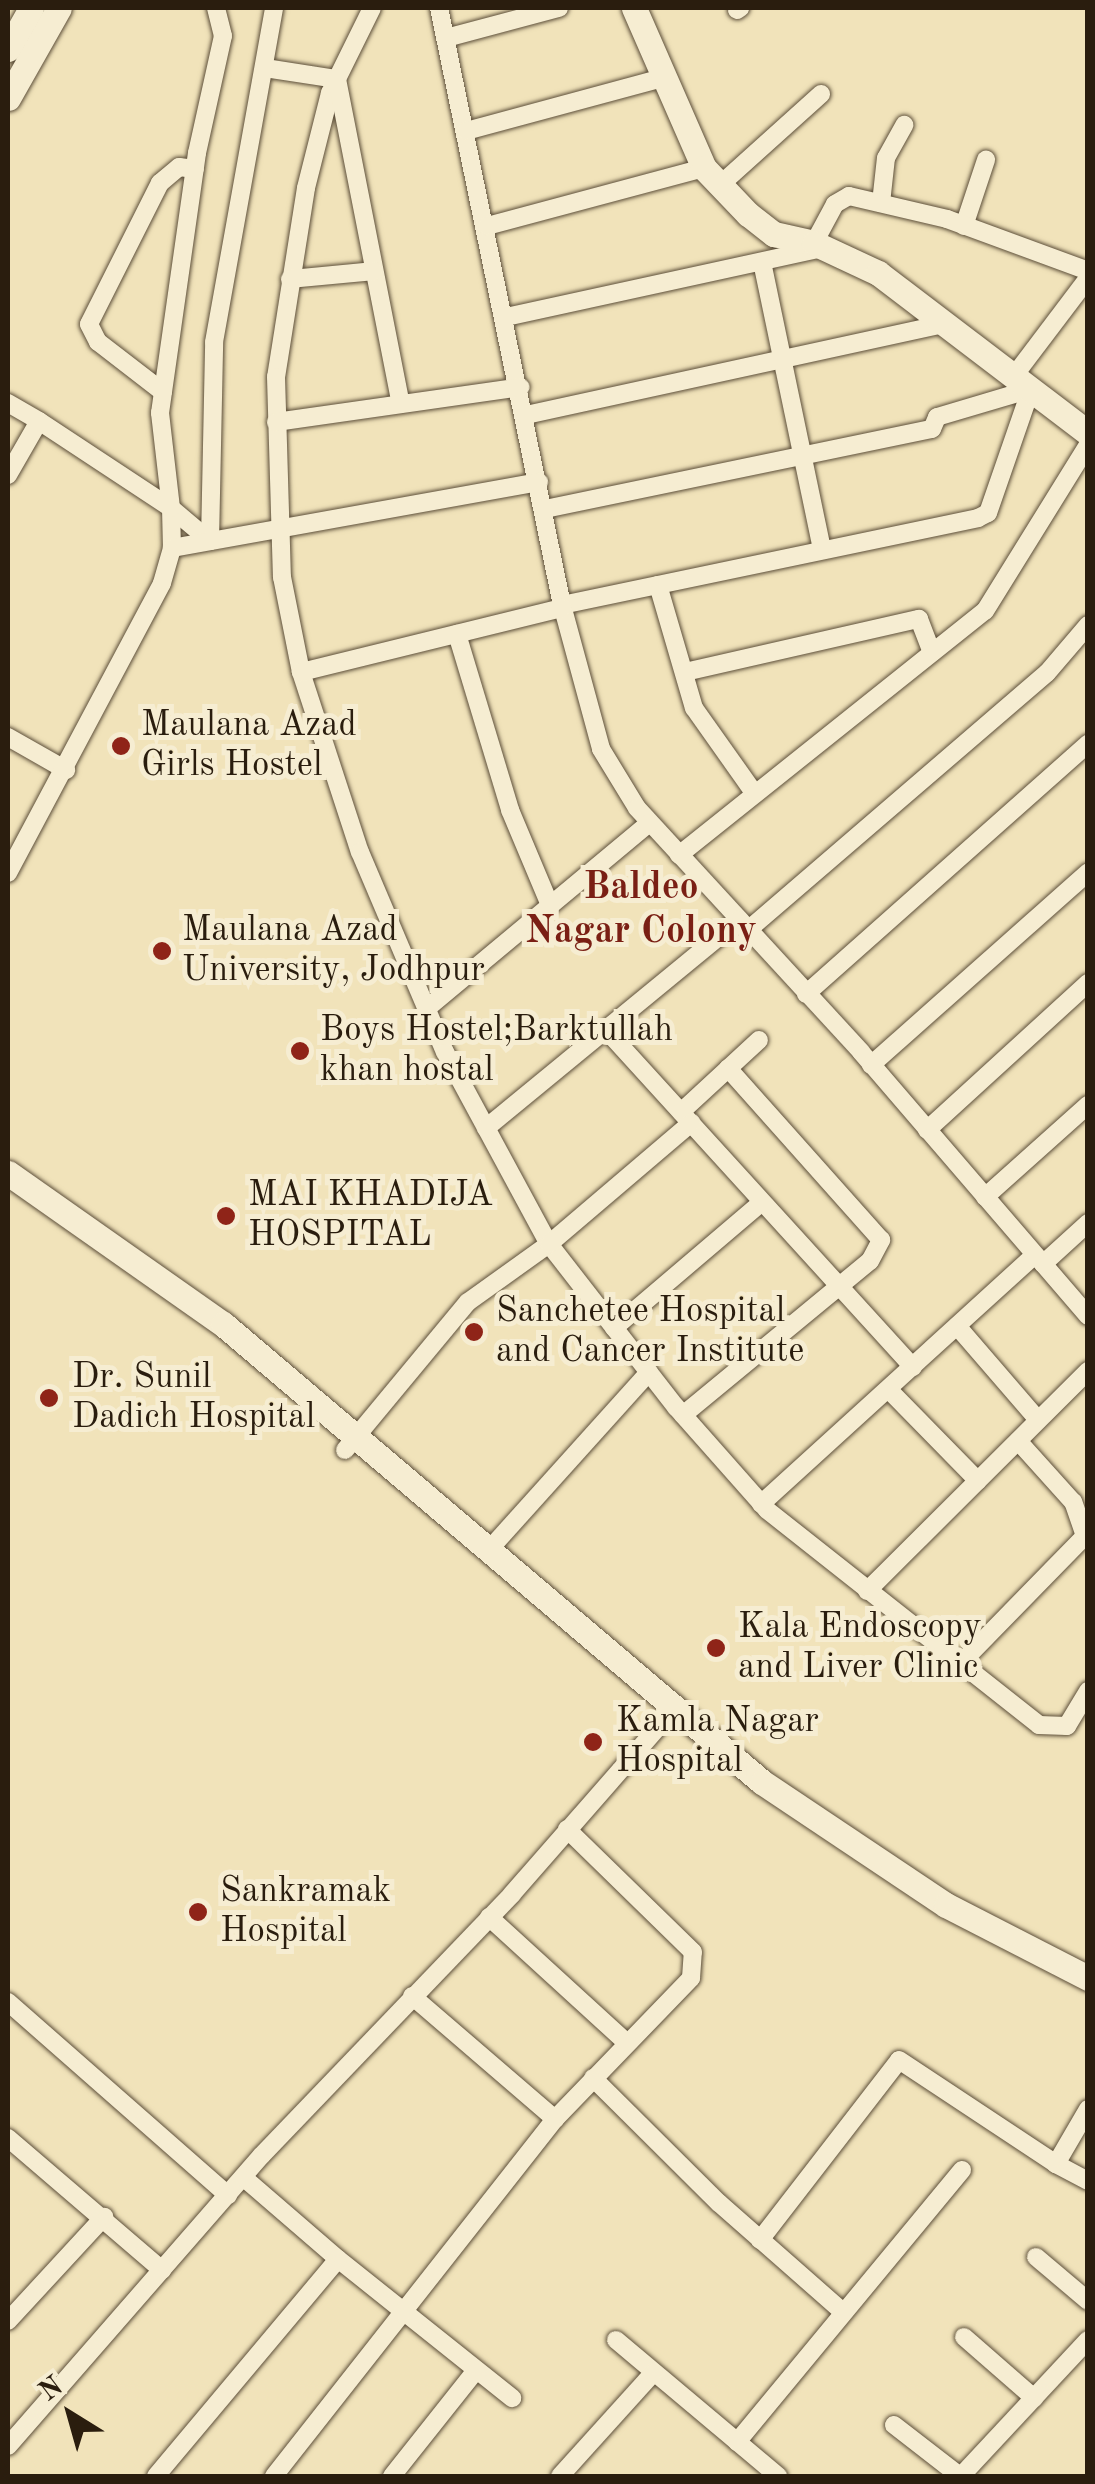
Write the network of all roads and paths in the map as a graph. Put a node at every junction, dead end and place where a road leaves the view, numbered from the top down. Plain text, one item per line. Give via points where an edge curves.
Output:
1 (31, 8) edge
2 (59, 8) edge
3 (216, 8) edge
4 (274, 8) edge
5 (439, 8) edge
6 (559, 8) edge
7 (634, 8) edge
8 (367, 9) edge
9 (446, 38) junction
10 (8, 48) edge
11 (265, 68) junction
12 (663, 78) junction
13 (337, 79) junction
14 (821, 94) dead end
15 (8, 98) edge
16 (904, 125) dead end
17 (466, 131) junction
18 (986, 160) dead end
19 (195, 169) junction
20 (712, 176) junction
21 (881, 203) junction
22 (486, 226) junction
23 (964, 226) junction
24 (820, 245) junction
25 (762, 262) junction
26 (374, 271) junction
27 (1088, 274) edge
28 (290, 280) junction
29 (506, 317) junction
30 (947, 323) junction
31 (779, 360) junction
32 (1023, 382) junction
33 (521, 386) junction
34 (163, 392) junction
35 (8, 404) edge
36 (401, 404) junction
37 (526, 415) junction
38 (39, 421) junction
39 (276, 422) junction
40 (1088, 433) edge
41 (1088, 445) edge
42 (800, 456) junction
43 (8, 476) edge
44 (539, 482) junction
45 (171, 508) junction
46 (545, 509) junction
47 (277, 530) junction
48 (213, 541) junction
49 (172, 548) junction
50 (822, 549) junction
51 (658, 584) junction
52 (562, 607) junction
53 (1088, 625) edge
54 (456, 634) junction
55 (932, 652) junction
56 (301, 672) junction
57 (684, 672) junction
58 (8, 737) edge
59 (1088, 744) edge
60 (66, 770) junction
61 (755, 794) junction
62 (649, 823) junction
63 (679, 856) junction
64 (1088, 872) edge
65 (8, 873) edge
66 (550, 906) junction
67 (743, 925) junction
68 (1088, 983) edge
69 (806, 994) junction
70 (426, 1009) junction
71 (608, 1032) junction
72 (760, 1040) dead end
73 (872, 1064) junction
74 (728, 1068) junction
75 (1088, 1105) edge
76 (686, 1118) junction
77 (486, 1128) junction
78 (927, 1130) junction
79 (8, 1173) edge
80 (8, 1190) edge
81 (985, 1197) junction
82 (762, 1202) junction
83 (1088, 1224) edge
84 (548, 1244) junction
85 (1039, 1259) junction
86 (841, 1286) junction
87 (1088, 1316) edge
88 (957, 1326) junction
89 (614, 1328) junction
90 (913, 1367) junction
91 (1088, 1371) edge
92 (649, 1372) junction
93 (889, 1390) junction
94 (683, 1415) junction
95 (1038, 1420) junction
96 (1018, 1440) junction
97 (350, 1445) junction
98 (978, 1481) junction
99 (761, 1504) junction
100 (487, 1552) junction
101 (867, 1592) junction
102 (959, 1665) junction
103 (1088, 1691) edge
104 (667, 1717) junction
105 (566, 1830) junction
106 (489, 1916) junction
107 (1088, 1978) edge
108 (1088, 1993) edge
109 (412, 1996) junction
110 (8, 2002) edge
111 (626, 2042) junction
112 (594, 2078) junction
113 (1088, 2109) edge
114 (555, 2120) junction
115 (9, 2141) edge
116 (1056, 2164) junction
117 (962, 2170) dead end
118 (244, 2178) junction
119 (1088, 2181) edge
120 (228, 2196) junction
121 (104, 2218) junction
122 (760, 2240) junction
123 (1036, 2257) dead end
124 (338, 2259) junction
125 (162, 2270) junction
126 (1088, 2301) edge
127 (843, 2312) junction
128 (404, 2316) junction
129 (8, 2321) edge
130 (964, 2338) dead end
131 (616, 2340) dead end
132 (1088, 2340) edge
133 (474, 2373) junction
134 (653, 2373) junction
135 (512, 2398) dead end
136 (1034, 2398) junction
137 (894, 2425) dead end
138 (736, 2442) junction
139 (8, 2446) edge
140 (156, 2476) edge
141 (274, 2476) edge
142 (392, 2476) edge
143 (560, 2476) edge
144 (778, 2476) edge
145 (960, 2476) edge

1 - 10 street
2 - 15 street
3 - 19 street via 223,36
4 - 11 street
5 - 9 street
6 - 9 street
7 - 12 street
8 - 13 street
9 - 17 street
11 - 13 street
11 - 48 street via 214,342
12 - 17 street
12 - 20 street
13 - 26 street
13 - 28 street via 306,188
14 - 20 street
16 - 21 street via 886,158
17 - 22 street
18 - 23 street
19 - 34 street
19 - 34 street via 178,167 160,183 90,324 98,342
20 - 22 street
20 - 24 street via 774,234
21 - 23 street
21 - 24 street via 841,199
22 - 29 street
23 - 27 street
24 - 25 street
24 - 30 street via 878,273
25 - 29 street
25 - 31 street
26 - 28 street
26 - 36 street
27 - 32 street
28 - 39 street
29 - 33 street
30 - 31 street
30 - 32 street
31 - 37 street
31 - 42 street
32 - 40 street
32 - 42 street via 938,417 932,429
32 - 50 street via 988,513
33 - 36 street
33 - 37 street
34 - 45 street
35 - 38 street
36 - 39 street
37 - 44 street
38 - 43 street
38 - 45 street
39 - 47 street
41 - 55 street via 1003,590
42 - 46 street
42 - 50 street
44 - 46 street
44 - 47 street
45 - 48 street
45 - 49 street
46 - 52 street
47 - 48 street
47 - 56 street
48 - 49 street
49 - 60 street via 162,583
50 - 51 street
51 - 52 street
51 - 57 street
52 - 54 street
52 - 62 street via 600,748
53 - 67 street via 1047,674
54 - 56 street
54 - 66 street via 510,810
55 - 57 street via 919,619
55 - 61 street
56 - 70 street via 360,852
57 - 61 street via 694,708
58 - 60 street
59 - 69 street
60 - 65 street
61 - 63 street
62 - 63 street
62 - 66 street
63 - 67 street
64 - 73 street
66 - 70 street
67 - 69 street
67 - 71 street
68 - 78 street
69 - 73 street
70 - 77 street
71 - 76 street
71 - 77 street
72 - 74 street
73 - 78 street
74 - 76 street
74 - 86 street via 881,1240 870,1261
75 - 81 street
76 - 82 street
76 - 84 street
77 - 84 street
78 - 81 street
79 - 97 street via 223,1324
80 - 97 street via 206,1328
81 - 85 street
82 - 86 street
82 - 89 street
83 - 85 street
84 - 89 street
84 - 97 street via 468,1302
85 - 87 street
85 - 88 street
86 - 90 street
86 - 94 street
88 - 90 street
88 - 95 street
89 - 92 street
90 - 93 street
91 - 95 street
92 - 94 street
92 - 100 street
93 - 98 street
93 - 99 street
94 - 99 street
95 - 96 street
96 - 98 street
96 - 102 street via 1072,1502 1085,1536
97 - 100 street
97 - 104 street
98 - 101 street
99 - 101 street
100 - 107 street via 825,1828 995,1933
101 - 102 street
102 - 103 street via 1050,1728 1067,1726
104 - 105 street
104 - 108 street via 818,1839 1006,1954
105 - 106 street
105 - 111 street via 693,1952 691,1978
106 - 109 street
106 - 111 street
109 - 114 street
109 - 118 street
110 - 120 street
111 - 112 street
112 - 114 street
112 - 122 street
113 - 116 street
114 - 128 street
115 - 121 street
116 - 119 street
116 - 122 street via 899,2060
117 - 127 street
118 - 120 street
118 - 124 street
120 - 125 street
121 - 125 street
121 - 129 street
122 - 127 street
123 - 126 street
124 - 128 street
124 - 140 street
125 - 139 street
127 - 138 street
128 - 133 street
128 - 141 street
130 - 136 street
131 - 134 street
132 - 136 street
133 - 135 street
133 - 142 street
134 - 138 street
134 - 143 street
136 - 145 street
137 - 145 street
138 - 144 street

